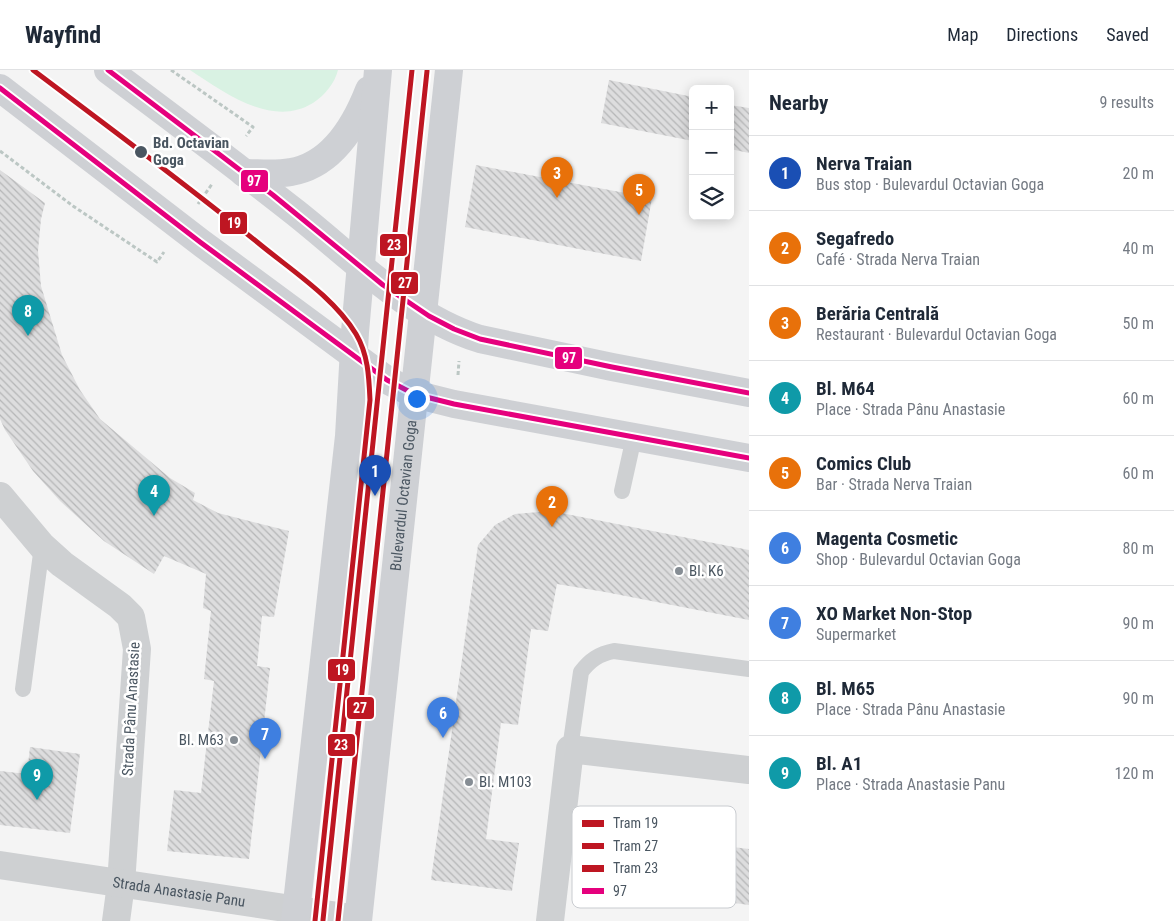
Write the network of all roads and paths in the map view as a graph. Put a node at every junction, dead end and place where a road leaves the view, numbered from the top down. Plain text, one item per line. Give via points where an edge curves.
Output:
1 (108, 70) edge
2 (171, 70) edge
3 (377, 70) edge
4 (449, 70) edge
5 (0, 88) edge
6 (0, 151) edge
7 (236, 167) junction
8 (182, 228) junction
9 (361, 266) junction
10 (422, 313) junction
11 (463, 333) junction
12 (353, 355) junction
13 (749, 393) edge
14 (414, 394) junction
15 (454, 404) junction
16 (634, 436) junction
17 (749, 458) edge
18 (622, 491) dead end
19 (0, 496) edge
20 (42, 546) junction
21 (749, 669) edge
22 (23, 689) dead end
23 (570, 749) junction
24 (749, 770) edge
25 (0, 865) edge
26 (120, 884) junction
27 (296, 915) edge
28 (363, 920) edge
29 (116, 921) edge
30 (550, 921) edge

1 - 7 main road
2 - 7 path via 253,126
3 - 7 main road via 349,132 332,151 311,166 290,172
3 - 9 main road
4 - 10 main road, Bulevardul Octavian Goga
5 - 8 main road
6 - 8 path via 73,206 157,262
7 - 8 path
7 - 9 main road
8 - 12 main road
9 - 10 main road
9 - 12 main road
10 - 11 main road
10 - 14 main road, Bulevardul Octavian Goga
11 - 13 main road via 612,367
11 - 15 path
12 - 14 main road via 387,380
12 - 27 main road via 348,446
14 - 15 main road
14 - 28 main road, Bulevardul Octavian Goga
15 - 16 main road
16 - 17 main road
16 - 18 lane
19 - 20 street, Strada Pânu Anastasie
20 - 22 lane
20 - 26 street, Strada Pânu Anastasie via 120,606 131,617 135,630 137,648
21 - 23 lane via 614,651 605,653 588,663 581,672
23 - 24 street
23 - 30 street
25 - 26 street, Strada Anastasie Panu
26 - 27 street, Strada Anastasie Panu
26 - 29 street, Strada Pânu Anastasie
27 - 28 street, Strada Anastasie Panu

